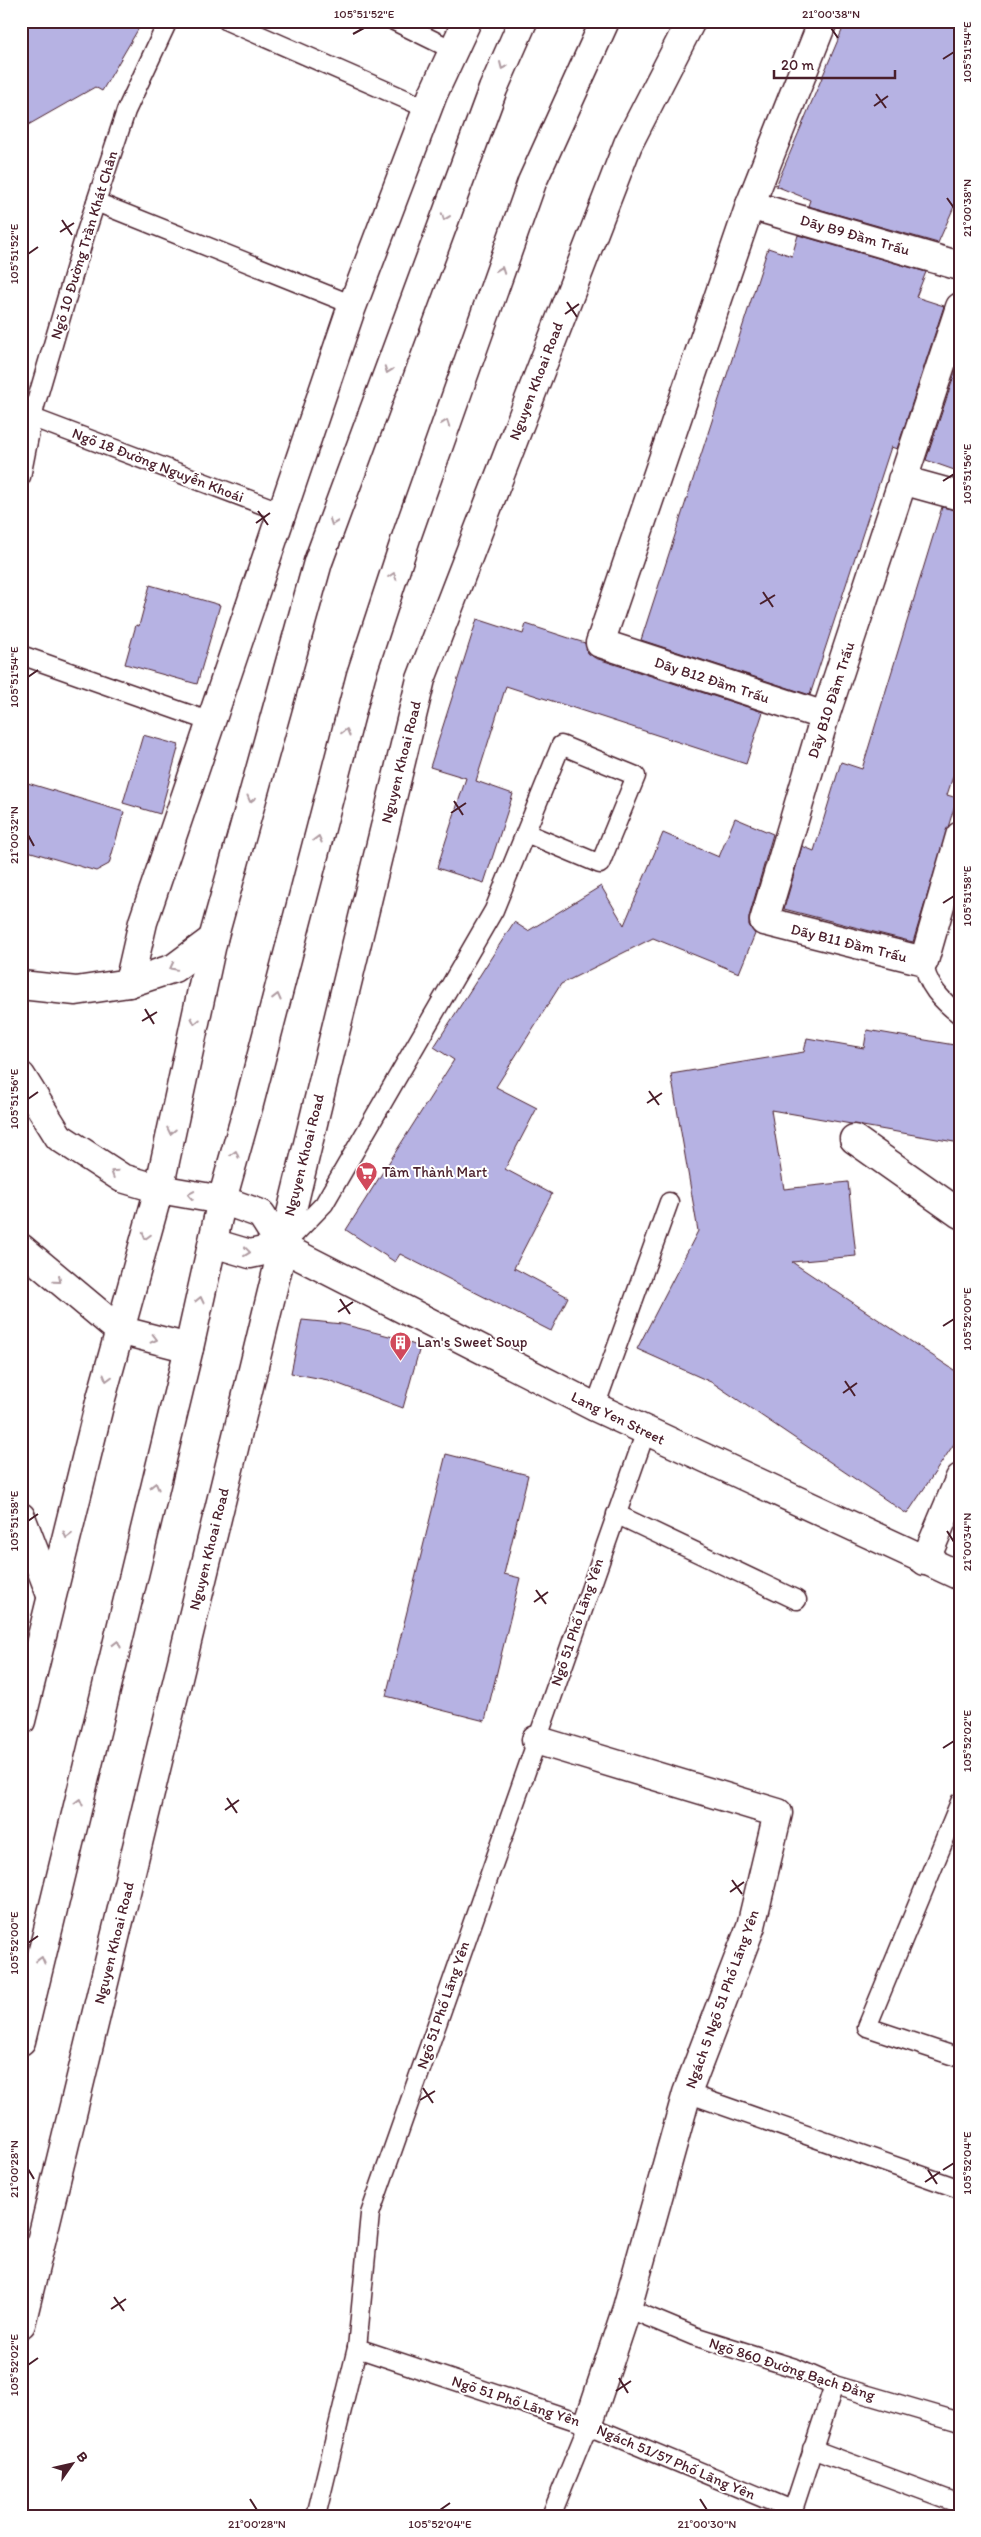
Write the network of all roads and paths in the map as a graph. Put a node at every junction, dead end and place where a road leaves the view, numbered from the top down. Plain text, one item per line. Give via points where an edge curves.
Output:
1 (168, 21) edge
2 (227, 21) edge
3 (394, 21) edge
4 (466, 21) edge
5 (523, 21) edge
6 (605, 21) edge
7 (691, 21) edge
8 (822, 21) edge
9 (453, 50) junction
10 (428, 109) junction
11 (96, 202) junction
12 (750, 205) junction
13 (960, 266) edge
14 (353, 305) junction
15 (960, 308) edge
16 (33, 418) junction
17 (21, 476) edge
18 (902, 480) junction
19 (960, 496) edge
20 (282, 512) junction
21 (21, 655) edge
22 (825, 716) junction
23 (211, 722) junction
24 (526, 833) junction
25 (960, 836) edge
26 (764, 921) joint
27 (212, 939) junction
28 (924, 961) junction
29 (129, 984) junction
30 (21, 985) edge
31 (960, 1015) edge
32 (21, 1076) edge
33 (854, 1139) dead end
34 (159, 1189) junction
35 (222, 1200) junction
36 (669, 1202) dead end
37 (960, 1214) edge
38 (213, 1243) junction
39 (282, 1246) junction
40 (21, 1248) edge
41 (120, 1330) junction
42 (190, 1348) junction
43 (595, 1407) junction
44 (646, 1432) junction
45 (960, 1478) edge
46 (616, 1514) junction
47 (21, 1517) edge
48 (925, 1560) junction
49 (960, 1576) edge
50 (51, 1595) junction
51 (797, 1600) dead end
52 (30, 1646) edge
53 (21, 1721) edge
54 (536, 1740) junction
55 (960, 1802) edge
56 (21, 2041) edge
57 (960, 2058) edge
58 (687, 2093) junction
59 (960, 2189) edge
60 (627, 2308) junction
61 (21, 2324) edge
62 (357, 2348) junction
63 (834, 2385) junction
64 (960, 2422) edge
65 (588, 2425) junction
66 (812, 2448) junction
67 (960, 2504) edge
68 (791, 2513) edge
69 (316, 2516) edge
70 (551, 2516) edge

1 - 11 lane, Ngõ 10 Đường Trần Khát Chân via 126,111
2 - 10 lane
3 - 9 lane
4 - 9 street
5 -> 27 street via 492,88 318,562
35 -> 6 street via 361,675 532,182
7 - 39 street, Nguyen Khoai Road via 628,144 421,678
8 - 12 street
9 - 10 street
10 - 14 street
11 - 14 lane
11 - 16 lane, Ngõ 10 Đường Trần Khát Chân
12 - 13 street, Dãy B9 Đầm Trấu
12 - 22 street, Dãy B12 Đầm Trấu via 600,643
14 - 20 street
15 - 18 street, Dãy B10 Đầm Trấu
16 - 17 lane, Ngõ 10 Đường Trần Khát Chân
16 - 20 lane, Ngõ 18 Đường Nguyễn Khoái
18 - 19 street
18 - 22 street, Dãy B10 Đầm Trấu
20 - 23 street
21 - 23 lane
22 - 26 street, Dãy B10 Đầm Trấu
23 - 29 street via 143,922
24 - 24 lane via 562,745 636,776 600,864
24 - 39 lane via 494,910 324,1204
25 - 28 street, Dãy B11 Đầm Trấu
26 - 28 street, Dãy B11 Đầm Trấu
27 -> 29 street via 174,968
27 -> 34 street
28 - 31 lane via 925,974 937,993
29 - 30 street via 76,991
34 -> 32 street, Lang Yen Street via 122,1178 59,1137
33 - 37 street
35 -> 34 street, Lang Yen Street
34 -> 41 street
35 - 38 street
35 - 39 street, Lang Yen Street via 261,1214
36 - 43 lane
38 -> 39 street via 250,1254
42 -> 38 street
39 - 43 street, Lang Yen Street
39 - 61 street, Nguyen Khoai Road
40 -> 41 street
41 -> 42 street
41 -> 50 street
56 -> 42 street
43 - 44 street, Lang Yen Street
44 - 46 lane, Ngõ 51 Phố Lãng Yên
44 - 48 street, Lang Yen Street
45 - 48 street
46 - 51 lane
46 - 54 lane, Ngõ 51 Phố Lãng Yên
47 - 50 street
48 - 49 street, Lang Yen Street
50 - 52 street
52 - 53 street
54 - 58 street, Ngách 5 Ngõ 51 Phố Lãng Yên via 778,1813 751,1926
54 - 62 lane, Ngõ 51 Phố Lãng Yên via 370,2214
55 - 57 lane via 868,2027
58 - 59 lane
58 - 60 street, Ngách 5 Ngõ 51 Phố Lãng Yên
60 - 63 lane, Ngõ 860 Đường Bạch Đằng via 694,2336 794,2368
60 - 65 street, Ngách 5 Ngõ 51 Phố Lãng Yên
62 - 65 lane, Ngõ 51 Phố Lãng Yên
62 - 69 lane
63 - 64 lane, Ngõ 860 Đường Bạch Đằng
63 - 66 lane
65 - 68 lane, Ngách 51/57 Phố Lãng Yên
65 - 70 lane, Ngõ 51 Phố Lãng Yên
66 - 67 lane
66 - 68 lane

